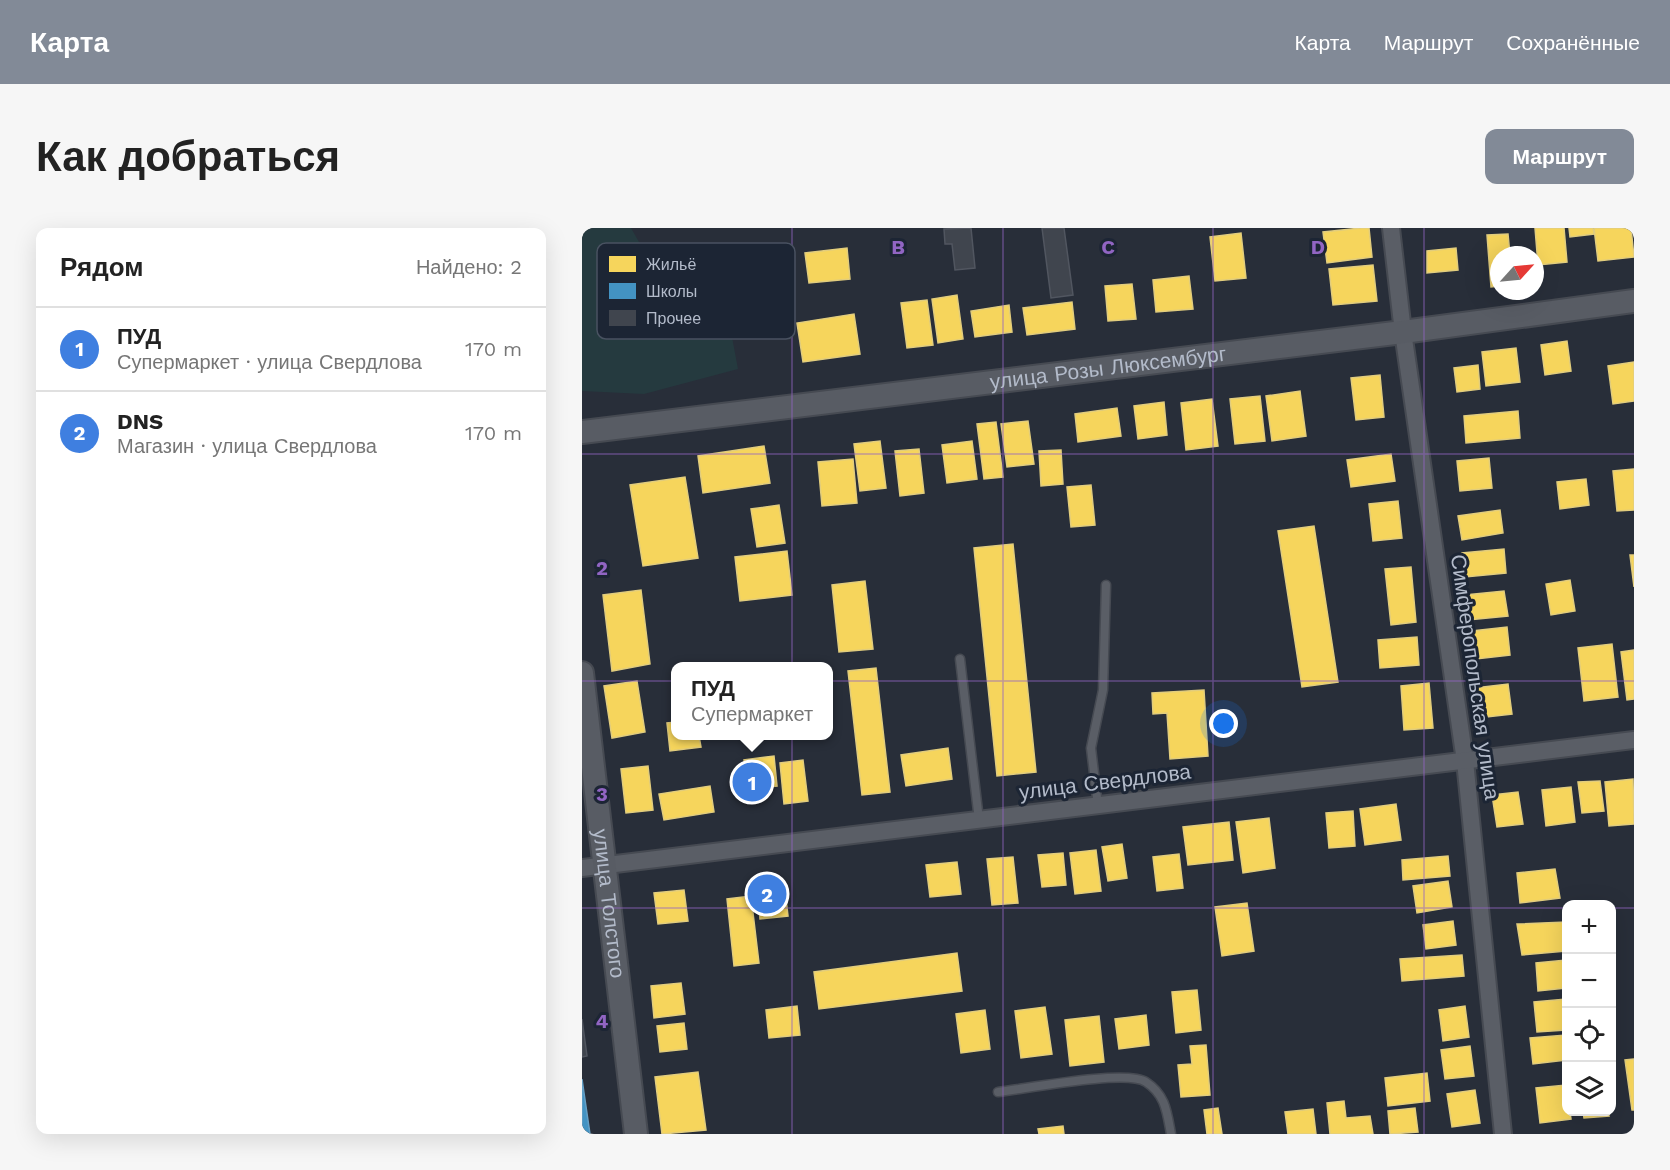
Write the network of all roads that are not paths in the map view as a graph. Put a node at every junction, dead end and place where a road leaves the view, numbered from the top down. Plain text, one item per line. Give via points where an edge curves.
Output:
1 (1391, 228) edge
2 (1634, 301) edge
3 (1403, 332) junction
4 (582, 432) edge
5 (1106, 585) dead end
6 (960, 659) dead end
7 (582, 673) edge
8 (1634, 740) edge
9 (1465, 761) junction
10 (1098, 806) junction
11 (979, 820) junction
12 (606, 866) junction
13 (582, 868) edge
14 (998, 1092) dead end
15 (636, 1134) edge
16 (1171, 1134) edge
17 (1503, 1134) edge

1 - 3 street, Симферопольская улица
2 - 3 main road, улица Розы Люксембург
3 - 4 main road, улица Розы Люксембург
3 - 9 street, Симферопольская улица
5 - 10 lane via 1103,690 1091,748
6 - 11 lane
7 - 12 main road, улица Толстого
8 - 9 street, улица Свердлова
9 - 10 street, улица Свердлова
9 - 17 street, Симферопольская улица
10 - 11 street, улица Свердлова
11 - 12 street, улица Свердлова
12 - 13 street, улица Свердлова
12 - 15 main road, улица Толстого
14 - 16 lane via 1116,1077 1144,1080 1164,1100

